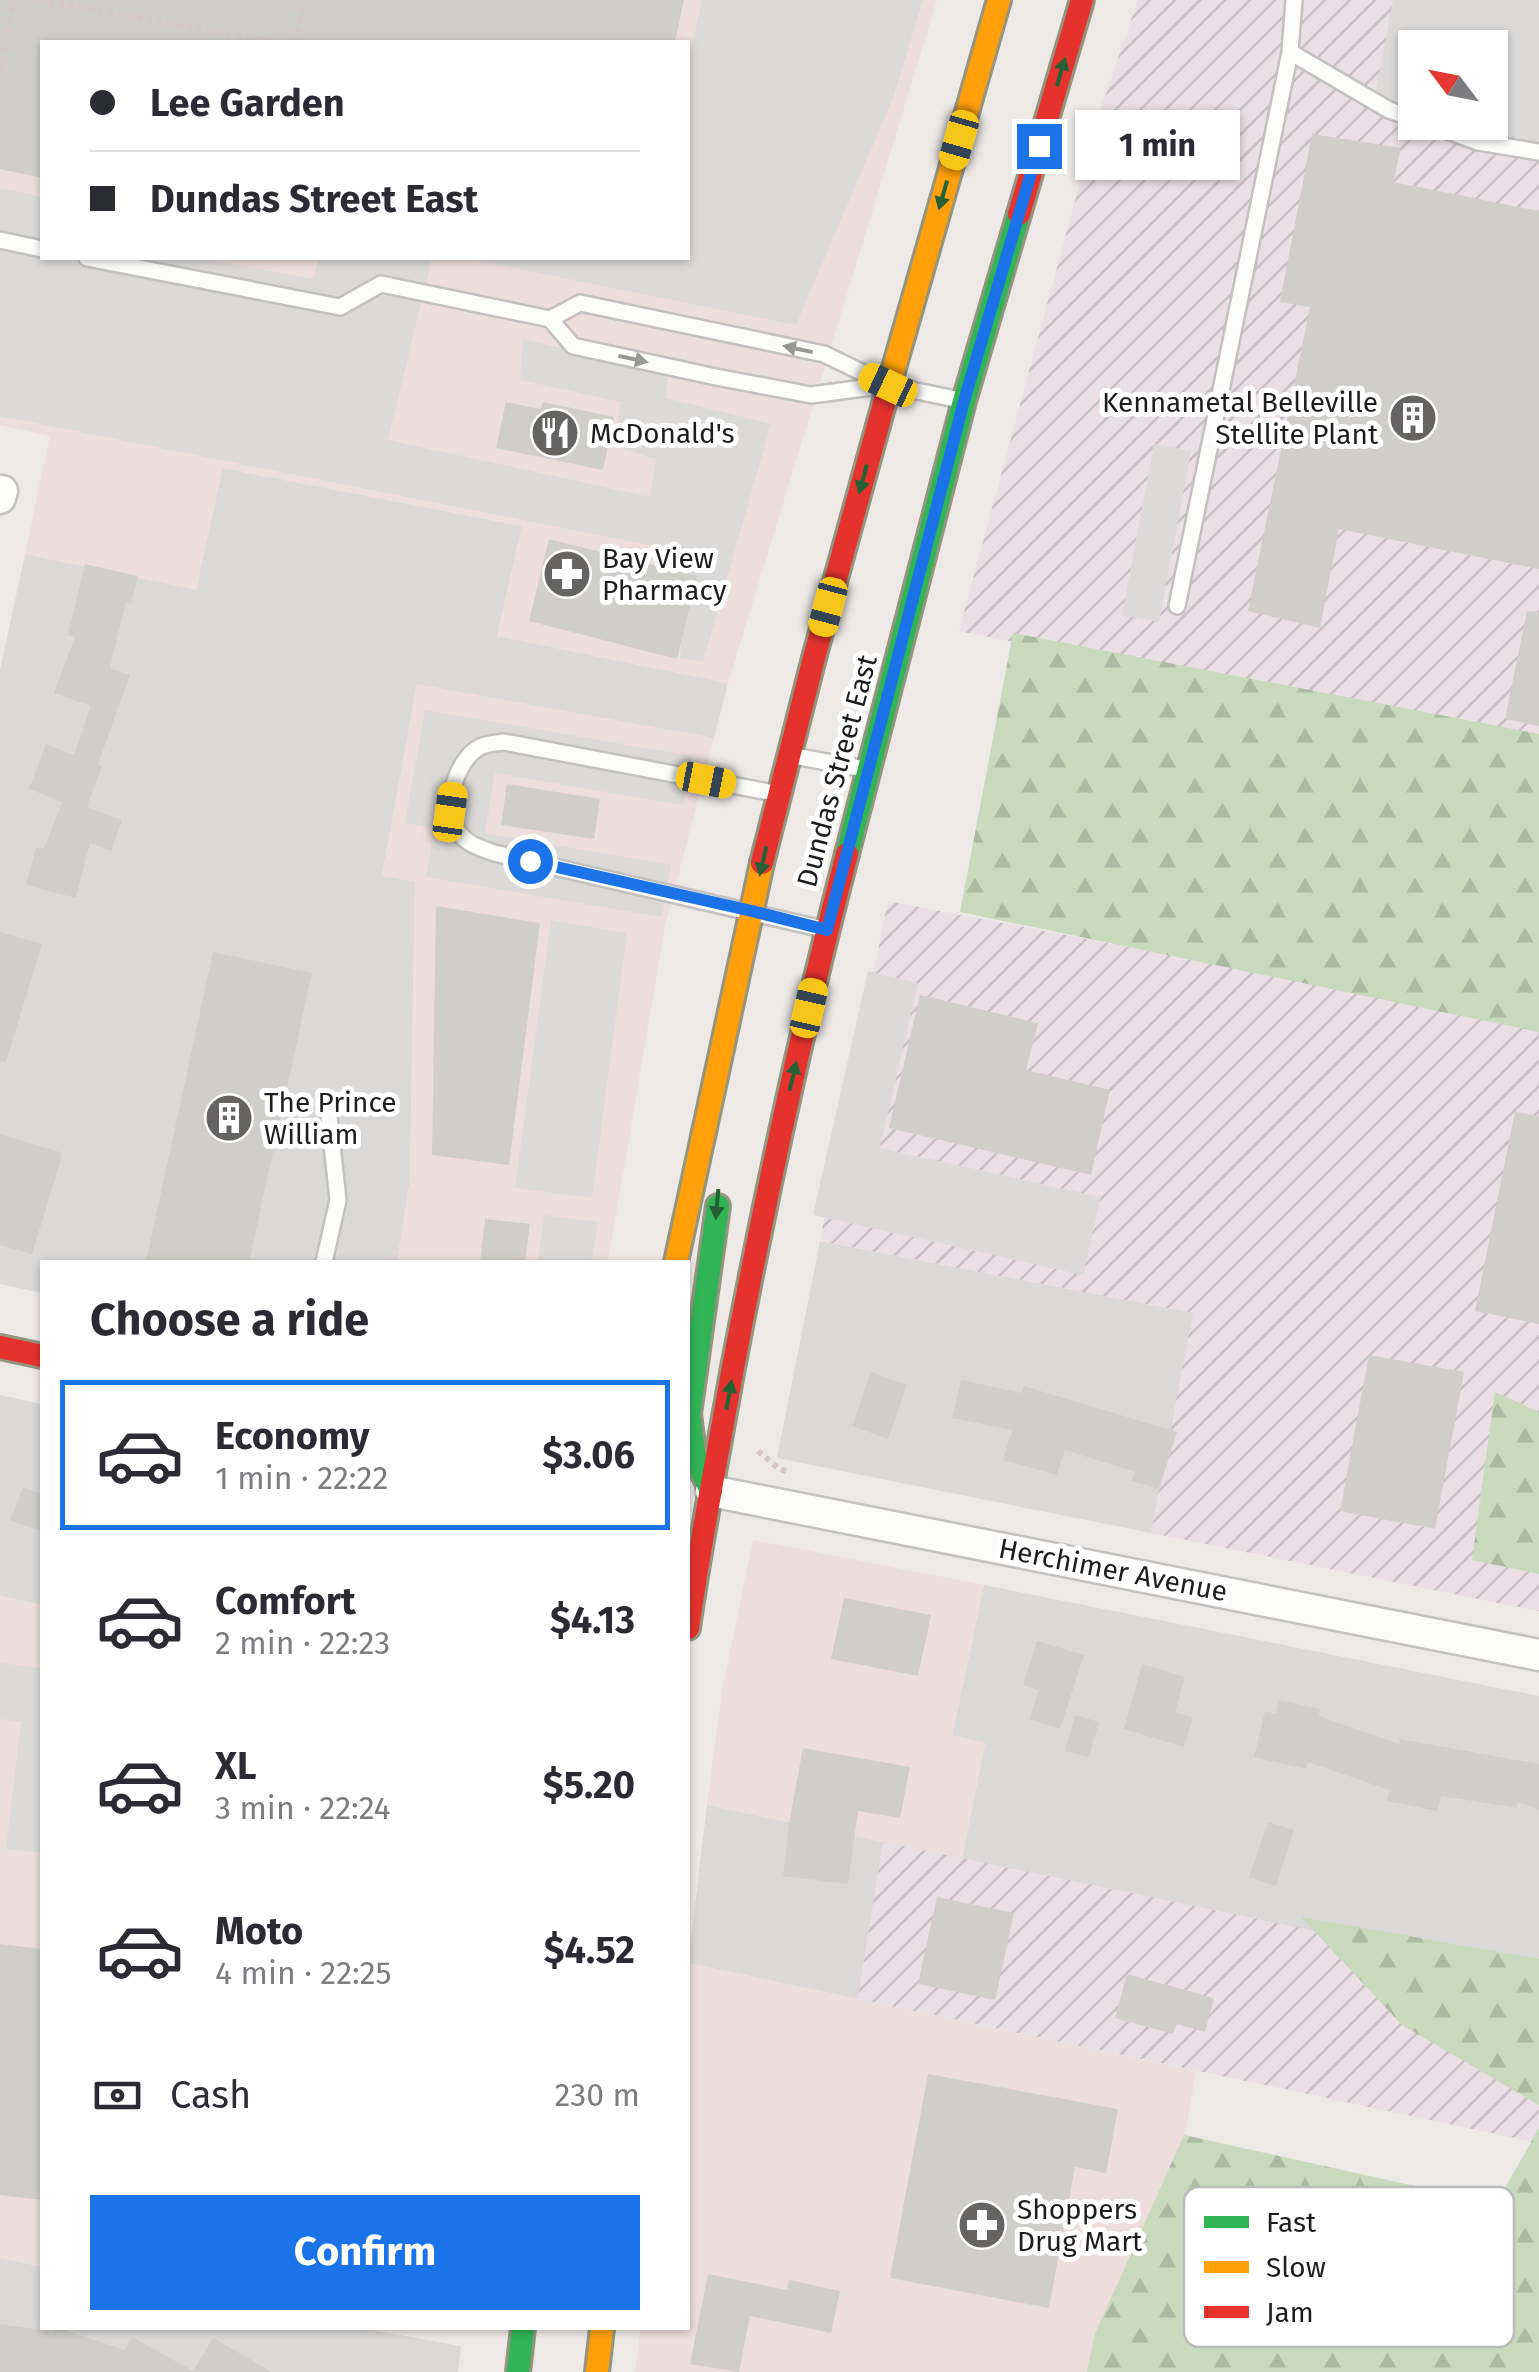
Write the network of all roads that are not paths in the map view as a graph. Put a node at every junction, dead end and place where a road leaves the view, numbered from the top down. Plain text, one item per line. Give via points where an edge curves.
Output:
1 (999, 0) edge
2 (1082, 0) edge
3 (1294, 0) edge
4 (1290, 52) junction
5 (1398, 113) edge
6 (1473, 140) edge
7 (1539, 152) edge
8 (0, 240) edge
9 (40, 248) edge
10 (97, 260) edge
11 (550, 319) junction
12 (888, 385) junction
13 (964, 401) junction
14 (1177, 606) dead end
15 (788, 755) junction
16 (868, 770) junction
17 (779, 794) junction
18 (752, 911) junction
19 (827, 930) junction
20 (708, 1107) junction
21 (329, 1116) dead end
22 (324, 1260) edge
23 (676, 1260) edge
24 (0, 1347) edge
25 (40, 1356) edge
26 (690, 1407) edge
27 (690, 1444) edge
28 (699, 1488) edge
29 (690, 1603) edge
30 (1539, 1656) edge
31 (523, 2330) edge
32 (602, 2330) edge
33 (518, 2372) edge
34 (597, 2372) edge

1 -> 12 main road, Dundas Street East
13 -> 2 main road, Dundas Street East
3 - 4 lane
4 - 5 lane
4 - 14 lane
6 - 7 lane
8 - 9 lane
10 - 11 lane via 340,308 381,284
12 -> 11 lane via 824,354 580,303
11 -> 12 lane via 572,346 811,395
12 - 13 lane
12 -> 15 main road, Dundas Street East
13 - 16 main road, Dundas Street East
15 - 16 lane
15 - 17 main road, Dundas Street East
16 - 19 main road, Dundas Street East
17 -> 18 main road, Dundas Street East
17 - 18 lane via 504,742 480,746 456,774 450,812 469,844
18 - 19 lane
18 - 20 main road, Dundas Street East
28 -> 19 main road, Dundas Street East
20 - 23 main road, Dundas Street East
20 -> 26 main road via 719,1198
21 - 22 lane via 338,1200
24 - 25 main road
27 -> 28 main road
28 - 29 main road, Dundas Street East
28 - 30 street, Herchimer Avenue
31 - 33 main road
32 - 34 main road

